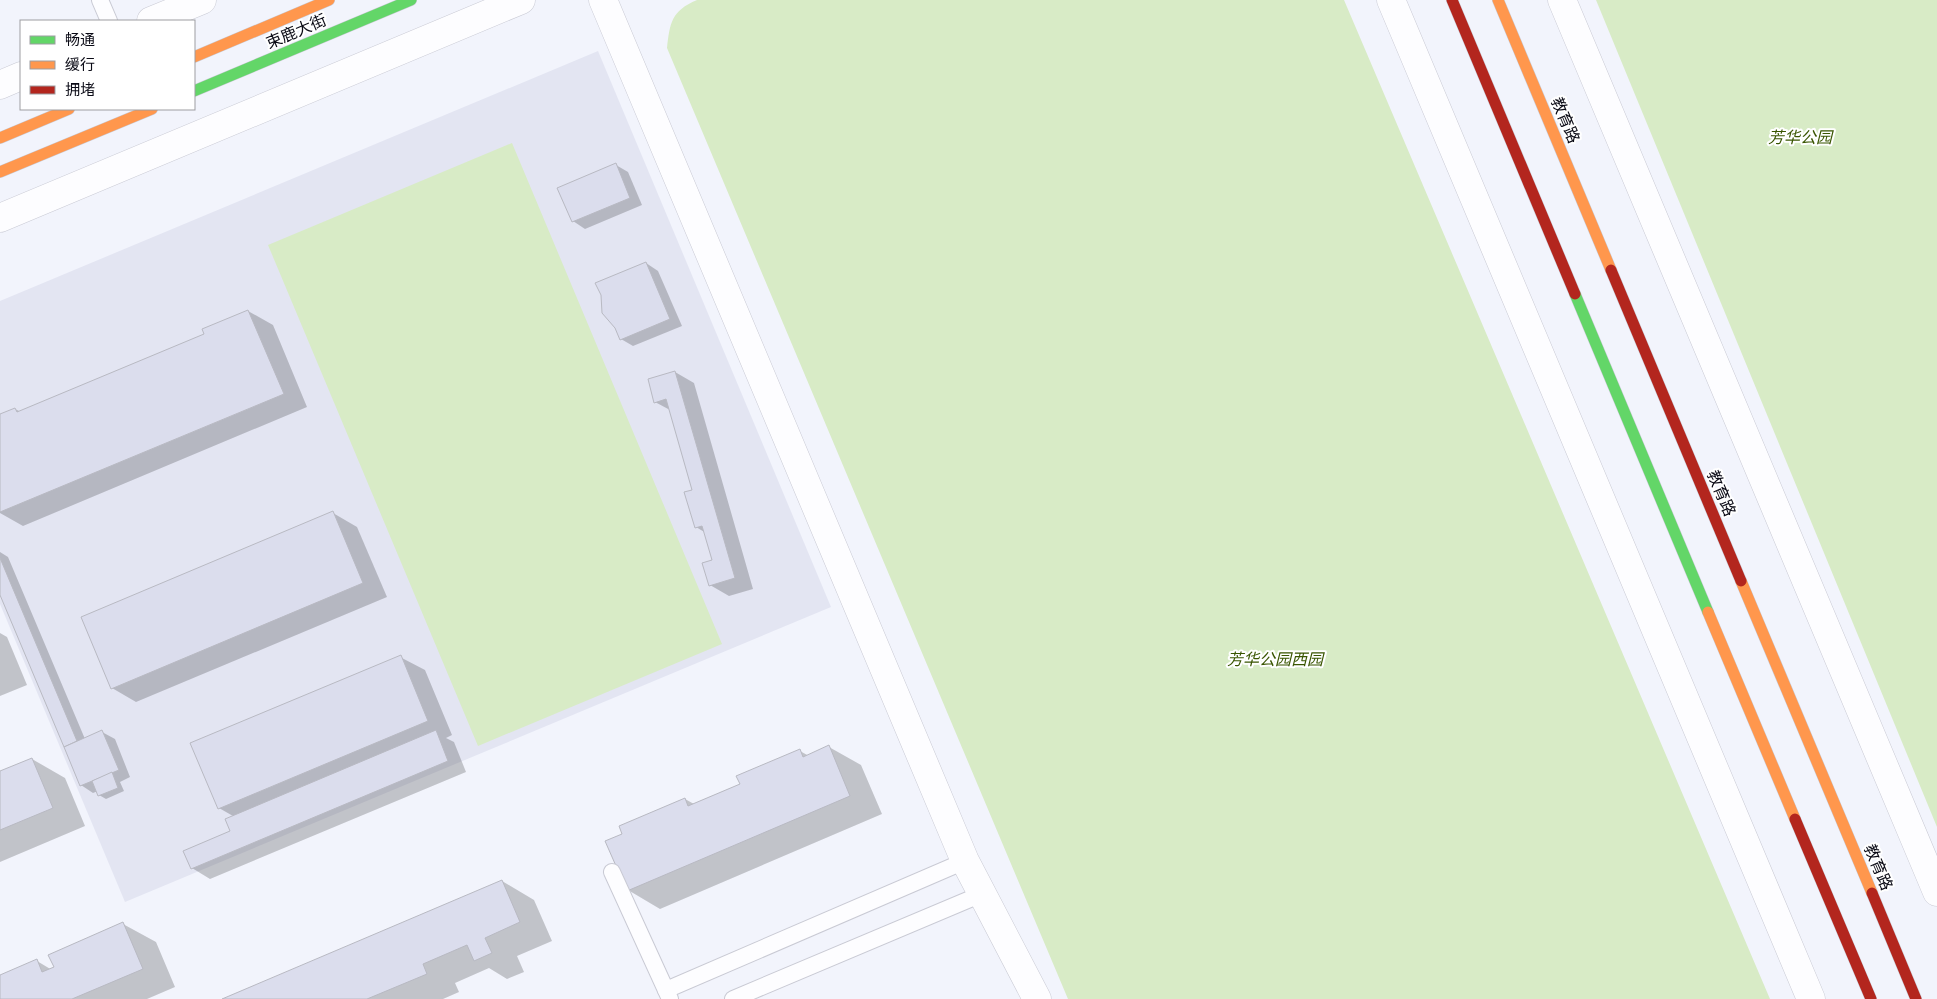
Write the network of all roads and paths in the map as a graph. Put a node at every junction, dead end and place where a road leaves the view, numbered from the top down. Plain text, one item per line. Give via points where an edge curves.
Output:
1 (100, 0) edge
2 (202, 0) edge
3 (329, 0) edge
4 (411, 0) edge
5 (521, 0) edge
6 (603, 0) edge
7 (1391, 0) edge
8 (1452, 0) edge
9 (1498, 0) edge
10 (1562, 0) edge
11 (109, 20) edge
12 (153, 20) edge
13 (195, 57) edge
14 (20, 76) edge
15 (0, 85) edge
16 (195, 91) edge
17 (68, 110) edge
18 (150, 110) edge
19 (0, 138) edge
20 (0, 172) edge
21 (0, 218) edge
22 (965, 861) junction
23 (612, 872) dead end
24 (1937, 892) edge
25 (982, 894) junction
26 (668, 995) edge
27 (733, 999) edge
28 (1037, 999) edge
29 (1810, 999) edge
30 (1871, 999) edge
31 (1916, 999) edge

1 - 11 lane
2 - 12 street
3 - 13 main road, 束鹿大街
4 - 16 main road, 束鹿大街
5 - 21 street
6 - 22 street
7 - 29 street
8 - 30 main road
9 - 31 main road, 教育路
10 - 24 street
14 - 15 street
17 - 19 main road
18 - 20 main road
22 - 25 street
22 - 26 lane
23 - 26 lane
25 - 27 lane
25 - 28 street

